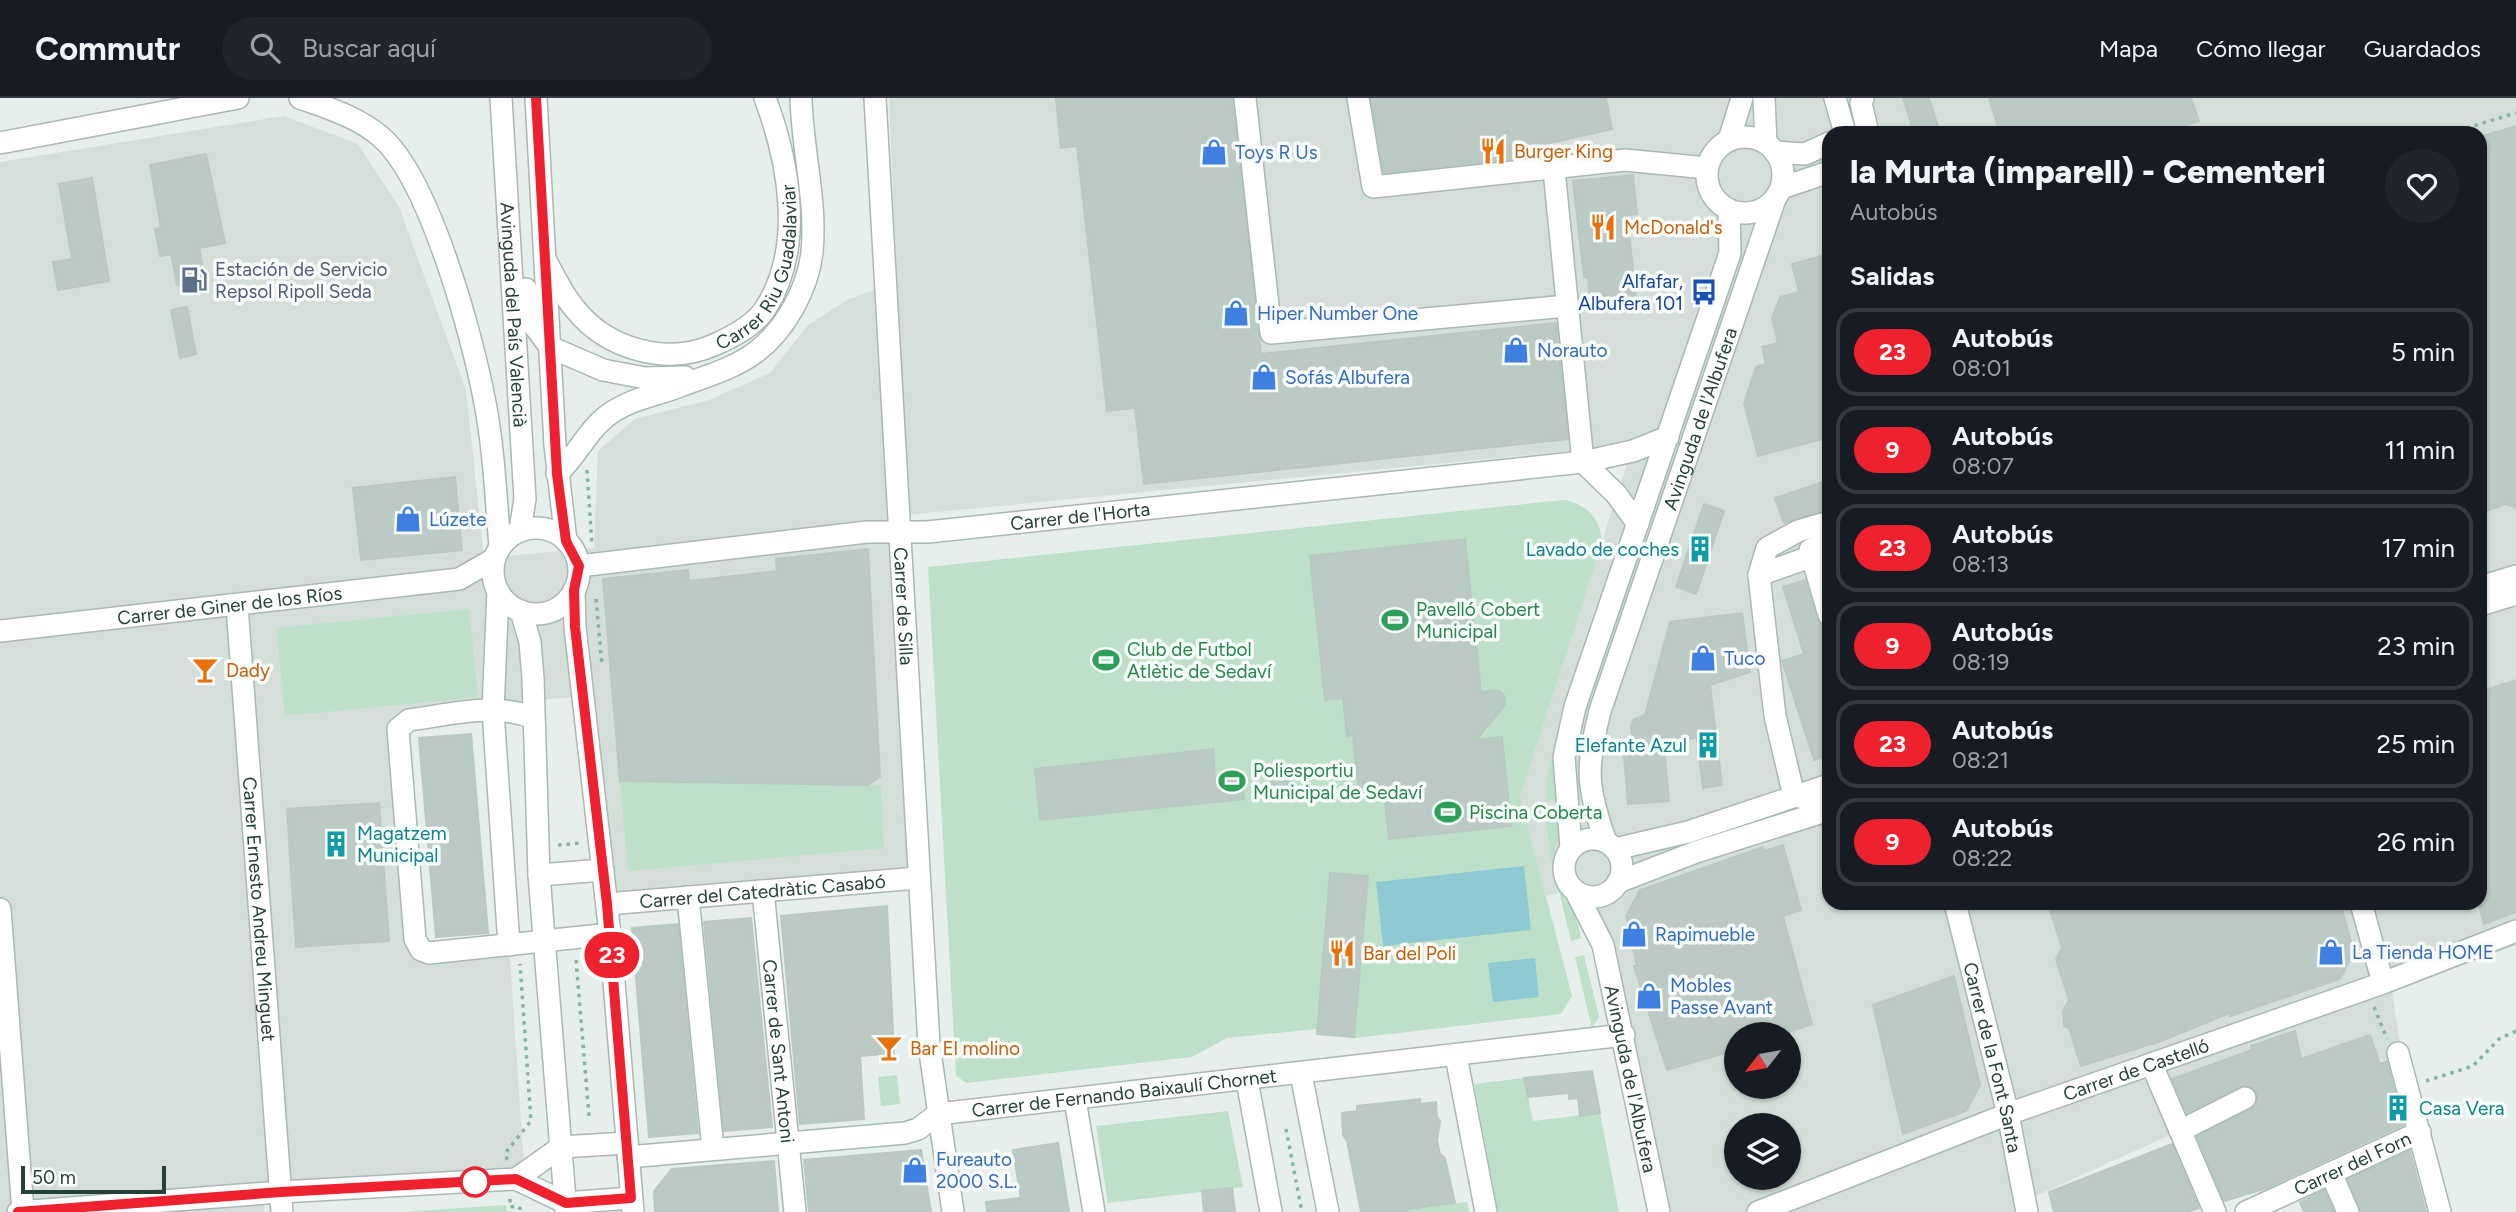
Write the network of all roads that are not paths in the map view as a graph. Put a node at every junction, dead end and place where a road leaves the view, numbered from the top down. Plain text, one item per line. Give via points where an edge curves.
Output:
1 (238, 98) edge
2 (300, 98) edge
3 (501, 98) edge
4 (536, 98) edge
5 (765, 98) edge
6 (801, 98) edge
7 (875, 98) edge
8 (1245, 98) edge
9 (1358, 98) edge
10 (1742, 98) edge
11 (1835, 98) edge
12 (1863, 98) edge
13 (1763, 102) edge
14 (1841, 126) edge
15 (1866, 126) edge
16 (1733, 139) junction
17 (0, 143) edge
18 (1822, 147) edge
19 (1771, 148) junction
20 (1707, 168) junction
21 (1554, 170) junction
22 (1822, 175) edge
23 (1778, 193) junction
24 (1729, 210) junction
25 (511, 253) junction
26 (545, 259) junction
27 (1567, 306) junction
28 (551, 347) junction
29 (698, 379) junction
30 (1668, 437) junction
31 (1583, 462) junction
32 (557, 474) junction
33 (1637, 524) junction
34 (1822, 524) edge
35 (520, 530) junction
36 (898, 532) junction
37 (566, 541) junction
38 (1822, 543) edge
39 (497, 553) junction
40 (1810, 557) junction
41 (586, 565) junction
42 (1759, 575) junction
43 (2516, 576) edge
44 (459, 579) junction
45 (2487, 585) edge
46 (497, 589) junction
47 (574, 590) junction
48 (1822, 594) edge
49 (2516, 594) edge
50 (2487, 604) edge
51 (237, 606) junction
52 (521, 611) junction
53 (0, 631) edge
54 (494, 711) junction
55 (533, 718) junction
56 (1822, 787) edge
57 (1794, 796) junction
58 (1822, 802) edge
59 (1822, 812) edge
60 (1610, 845) junction
61 (1571, 848) junction
62 (603, 870) junction
63 (539, 875) junction
64 (918, 878) junction
65 (1614, 887) junction
66 (764, 891) junction
67 (1576, 892) junction
68 (688, 897) junction
69 (607, 904) junction
70 (0, 909) edge
71 (1957, 910) edge
72 (2362, 910) edge
73 (2516, 931) edge
74 (610, 934) junction
75 (544, 942) junction
76 (1603, 945) junction
77 (514, 954) junction
78 (2376, 985) junction
79 (1624, 1035) junction
80 (2398, 1053) road end
81 (1456, 1056) junction
82 (2152, 1065) junction
83 (1301, 1074) junction
84 (1247, 1080) junction
85 (2245, 1098) dead end
86 (1075, 1100) junction
87 (937, 1114) junction
88 (2008, 1114) junction
89 (2180, 1131) junction
90 (2420, 1132) junction
91 (789, 1143) junction
92 (561, 1147) junction
93 (713, 1149) junction
94 (628, 1150) junction
95 (2331, 1172) junction
96 (511, 1180) junction
97 (282, 1202) edge
98 (632, 1205) edge
99 (566, 1208) edge
100 (21, 1212) edge
101 (795, 1212) edge
102 (953, 1212) edge
103 (1094, 1212) edge
104 (1271, 1212) edge
105 (1328, 1212) edge
106 (1486, 1212) edge
107 (1659, 1212) edge
108 (1758, 1212) edge
109 (2027, 1212) edge
110 (2214, 1212) edge
111 (2246, 1212) edge
112 (2348, 1212) edge
113 (2441, 1212) edge

1 - 17 street
2 - 39 street via 352,118 382,137 422,193 457,296 485,403
3 - 25 street, Avinguda del País Valencià
4 - 26 street, Avinguda del País Valencià
5 - 26 street, Carrer Riu Guadalaviar via 787,177 789,239 765,310 735,335 703,350 668,356 635,350 604,335 575,310
6 - 29 street, Carrer Riu Guadalaviar via 813,221 807,279 779,329 756,352
7 - 36 street, Carrer de Silla
8 - 27 street via 1271,333
9 - 21 street via 1373,187
10 - 16 street
11 - 14 street
12 - 15 street
13 - 16 street
13 - 19 street
16 - 19 street via 1757,139
16 - 20 street via 1719,147
18 - 19 street via 1805,154
19 - 23 street via 1783,175
20 - 21 street via 1625,160
20 - 24 street via 1709,188
21 - 27 street
22 - 23 street
23 - 24 street via 1754,213
23 - 60 street, Avinguda de l'Albufera via 1600,710 1589,755 1591,801
24 - 30 street, Avinguda de l'Albufera via 1730,253
25 - 28 street via 527,290 530,320
25 - 35 street, Avinguda del País Valencià via 525,499
26 - 28 street, Avinguda del País Valencià
27 - 31 street
28 - 29 street, Carrer Riu Guadalaviar via 603,370
28 - 32 street, Avinguda del País Valencià
29 - 32 street, Carrer Riu Guadalaviar via 637,397 610,413
30 - 31 street, Carrer de l'Horta via 1633,451
30 - 33 street, Avinguda de l'Albufera
31 - 33 street
31 - 36 street, Carrer de l'Horta
32 - 37 street, Avinguda del País Valencià
33 - 61 street, Avinguda de l'Albufera via 1575,707 1564,757
34 - 42 street via 1767,548
35 - 37 street via 545,529
35 - 39 street
36 - 41 street, Carrer de l'Horta
36 - 64 street, Carrer de Silla
37 - 41 street
38 - 40 street via 1810,550
39 - 44 street, Carrer de Giner de los Ríos
39 - 46 street
40 - 42 street
40 - 48 street
41 - 47 street
42 - 57 street via 1775,716
43 - 45 street
44 - 46 street, Carrer de Giner de los Ríos
44 - 51 street, Carrer de Giner de los Ríos
46 - 52 street
46 - 54 street
47 - 52 street via 552,611
47 - 62 street
49 - 50 street
51 - 53 street, Carrer de Giner de los Ríos
51 - 97 street, Carrer Ernesto Andreu Minguet
52 - 55 street via 530,642
54 - 55 street
54 - 77 street
54 - 77 street via 409,720 402,723 397,735 417,945 429,953
55 - 63 street
56 - 57 street
57 - 58 street
57 - 60 street via 1688,832
59 - 65 street via 1696,852
60 - 61 street via 1587,839
60 - 65 street via 1622,865
61 - 67 street via 1564,866
62 - 63 street
62 - 69 street
63 - 75 street
64 - 66 street, Carrer del Catedràtic Casabó
64 - 87 street, Carrer de Silla
65 - 67 street via 1593,897
65 - 76 street, Avinguda de l'Albufera
66 - 68 street, Carrer del Catedràtic Casabó
66 - 91 street, Carrer de Sant Antoni
67 - 76 street, Avinguda de l'Albufera
68 - 69 street, Carrer del Catedràtic Casabó
68 - 93 street
69 - 74 street
70 - 100 street
71 - 88 street, Carrer de la Font Santa
72 - 78 street
73 - 78 street, Carrer de Castelló
74 - 75 street
74 - 94 street
75 - 77 street
75 - 92 street
76 - 79 street, Avinguda de l'Albufera
78 - 82 street, Carrer de Castelló
79 - 81 street, Carrer de Fernando Baixaulí Chornet
79 - 107 street, Avinguda de l'Albufera
80 - 90 street, Carrer del Forn
81 - 83 street, Carrer de Fernando Baixaulí Chornet
81 - 106 street
82 - 88 street, Carrer de Castelló
82 - 89 street
83 - 84 street, Carrer de Fernando Baixaulí Chornet
83 - 105 street
84 - 86 street, Carrer de Fernando Baixaulí Chornet
84 - 104 street
85 - 89 street
86 - 87 street, Carrer de Fernando Baixaulí Chornet
86 - 103 street
87 - 91 street, Carrer de Fernando Baixaulí Chornet via 905,1133
87 - 102 street, Carrer de Silla
88 - 108 street, Carrer de Castelló
88 - 109 street, Carrer de la Font Santa
89 - 110 street
90 - 95 street, Carrer del Forn
90 - 113 street, Carrer del Forn
91 - 93 street, Carrer de Fernando Baixaulí Chornet
91 - 101 street, Carrer de Sant Antoni
92 - 94 street, Carrer de Fernando Baixaulí Chornet
92 - 96 street
92 - 99 street
93 - 94 street, Carrer de Fernando Baixaulí Chornet
94 - 98 street
95 - 111 street, Carrer del Forn
95 - 112 street
96 - 97 street
96 - 99 street
97 - 100 street
98 - 99 street

